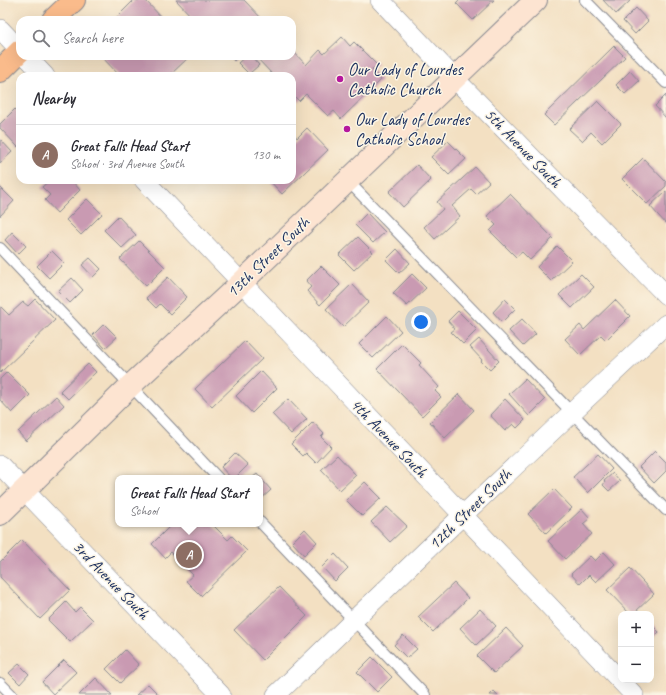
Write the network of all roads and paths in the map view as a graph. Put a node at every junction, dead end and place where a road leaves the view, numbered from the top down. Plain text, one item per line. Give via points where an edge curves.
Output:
1 (74, 0) edge
2 (380, 0) edge
3 (536, 0) edge
4 (585, 0) edge
5 (57, 16) edge
6 (0, 29) edge
7 (16, 47) edge
8 (16, 55) edge
9 (30, 60) edge
10 (0, 71) edge
11 (41, 72) edge
12 (455, 79) junction
13 (666, 84) edge
14 (348, 180) junction
15 (148, 184) edge
16 (0, 248) edge
17 (241, 282) junction
18 (666, 295) edge
19 (666, 324) edge
20 (130, 386) junction
21 (572, 413) junction
22 (0, 465) edge
23 (215, 475) edge
24 (24, 490) junction
25 (666, 510) edge
26 (0, 514) edge
27 (463, 515) junction
28 (263, 525) edge
29 (354, 620) junction
30 (0, 683) edge
31 (12, 695) edge
32 (221, 695) edge
33 (276, 695) edge
34 (425, 695) edge
35 (634, 695) edge

1 - 5 main road
2 - 12 street, 5th Avenue South
3 - 12 street, 13th Street South
4 - 13 lane
6 - 7 street
8 - 10 main road
9 - 11 street
12 - 14 street, 13th Street South
12 - 18 street, 5th Avenue South
14 - 17 street, 13th Street South
14 - 21 lane
15 - 17 street, 4th Avenue South
16 - 20 lane
17 - 20 street, 13th Street South
17 - 27 street, 4th Avenue South
19 - 21 street, 12th Street South
20 - 23 lane
20 - 24 street, 13th Street South
21 - 25 lane
21 - 27 street, 12th Street South
22 - 24 street, 3rd Avenue South
24 - 26 street, 13th Street South
24 - 32 street, 3rd Avenue South
27 - 29 street, 12th Street South
27 - 35 street, 4th Avenue South
28 - 29 lane
29 - 33 street, 12th Street South
29 - 34 lane
30 - 31 lane

